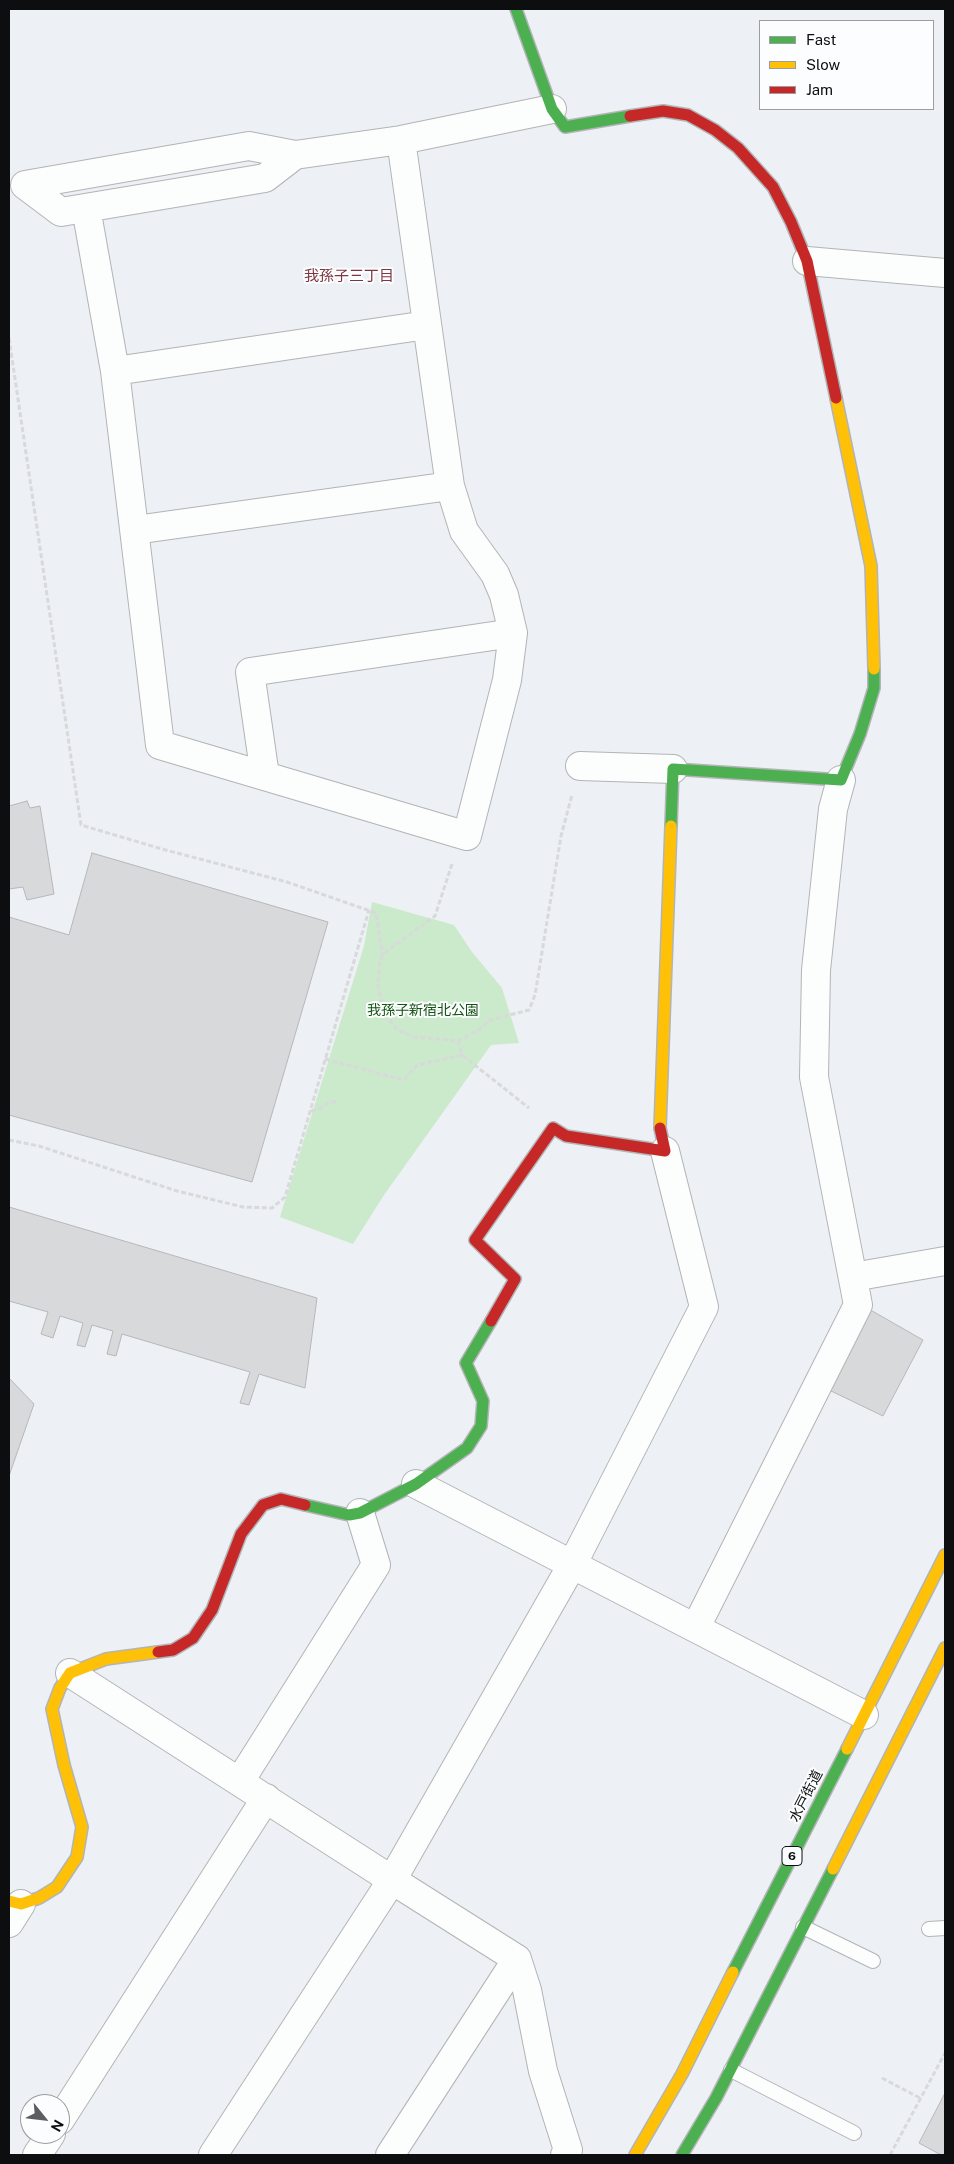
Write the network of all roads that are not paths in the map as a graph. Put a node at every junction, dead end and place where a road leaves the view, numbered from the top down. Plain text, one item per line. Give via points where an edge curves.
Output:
1 (516, 9) edge
2 (552, 109) junction
3 (401, 140) junction
4 (295, 155) junction
5 (17, 181) edge
6 (86, 208) junction
7 (806, 261) junction
8 (945, 273) edge
9 (427, 325) junction
10 (115, 371) junction
11 (450, 486) junction
12 (135, 530) junction
13 (513, 633) junction
14 (580, 766) road end
15 (673, 769) junction
16 (265, 776) junction
17 (841, 780) junction
18 (665, 1151) junction
19 (945, 1261) edge
20 (853, 1277) junction
21 (416, 1484) junction
22 (360, 1513) junction
23 (945, 1555) edge
24 (572, 1565) junction
25 (696, 1628) junction
26 (945, 1648) edge
27 (70, 1673) junction
28 (864, 1715) junction
29 (240, 1782) junction
30 (266, 1798) junction
31 (392, 1880) junction
32 (13, 1910) edge
33 (803, 1927) junction
34 (945, 1928) edge
35 (929, 1929) dead end
36 (517, 1959) junction
37 (873, 1961) dead end
38 (731, 2070) junction
39 (70, 2104) edge
40 (854, 2133) dead end
41 (44, 2144) edge
42 (37, 2155) edge
43 (213, 2155) edge
44 (390, 2155) edge
45 (565, 2155) edge
46 (634, 2155) edge
47 (682, 2155) edge

1 - 2 main road
2 - 3 street
2 - 7 main road via 565,127 663,111 688,115 715,130 738,148 773,186
3 - 4 street
3 - 9 street
4 - 5 street via 249,146
4 - 6 street via 265,178
5 - 6 street via 61,212
6 - 10 street
7 - 8 street
7 - 17 main road via 871,566 874,688
9 - 10 street
9 - 11 street
10 - 12 street
11 - 12 street
11 - 13 street via 464,531 495,574
12 - 16 street via 160,745
13 - 16 street via 250,672
13 - 16 street via 506,680 468,836
14 - 15 street
15 - 17 main road
15 - 18 main road via 660,1125
17 - 20 street via 833,809 816,970 814,1077
18 - 21 main road via 566,1136 552,1128 474,1240 515,1279 466,1363 483,1401 481,1426 467,1448
18 - 24 street via 704,1307
19 - 20 street
20 - 25 street via 858,1305
21 - 22 main road
21 - 24 street
22 - 27 main road via 349,1515 281,1499 263,1504 241,1534 212,1610 193,1638 173,1650 106,1658
22 - 29 street via 376,1565
23 - 28 main road, 水戸街道 / 6
24 - 25 street
24 - 31 street
25 - 28 street
26 - 33 main road
27 - 29 street
27 - 32 main road via 52,1709 82,1827 77,1857 57,1888
28 - 46 main road, 水戸街道 / 6 via 682,2074
29 - 30 street
30 - 31 street
30 - 39 street
31 - 36 street
31 - 43 street
33 - 37 lane
33 - 38 main road
34 - 35 lane
36 - 44 street
36 - 45 street via 527,1990 543,2071 568,2150
38 - 40 lane
38 - 47 main road
41 - 42 street

